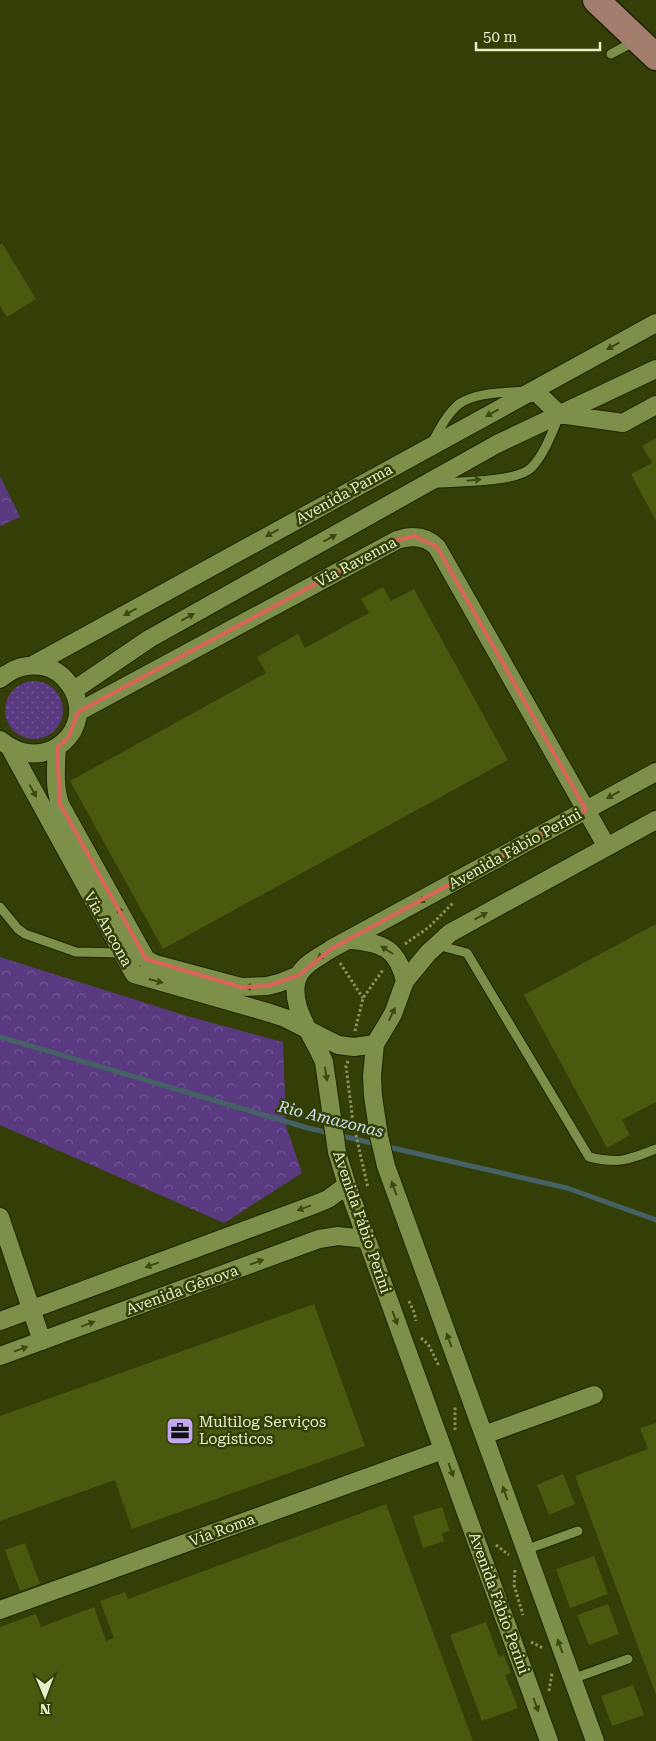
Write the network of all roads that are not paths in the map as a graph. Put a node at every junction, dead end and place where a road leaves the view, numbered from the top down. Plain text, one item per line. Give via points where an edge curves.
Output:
1 (596, 0) edge
2 (647, 48) edge
3 (611, 54) dead end
4 (656, 323) edge
5 (656, 369) edge
6 (534, 390) junction
7 (656, 405) edge
8 (559, 414) junction
9 (428, 448) junction
10 (426, 484) junction
11 (33, 665) junction
12 (0, 679) edge
13 (74, 690) junction
14 (78, 712) junction
15 (5, 744) edge
16 (57, 748) junction
17 (656, 772) edge
18 (586, 810) junction
19 (656, 820) edge
20 (607, 847) junction
21 (0, 907) edge
22 (351, 940) junction
23 (437, 945) junction
24 (121, 952) junction
25 (299, 975) junction
26 (405, 982) junction
27 (308, 1029) junction
28 (375, 1044) junction
29 (656, 1149) edge
30 (347, 1185) junction
31 (0, 1216) edge
32 (366, 1239) junction
33 (32, 1309) junction
34 (0, 1321) edge
35 (42, 1341) junction
36 (0, 1356) edge
37 (594, 1395) dead end
38 (484, 1435) junction
39 (443, 1450) junction
40 (578, 1531) dead end
41 (520, 1554) junction
42 (0, 1610) edge
43 (628, 1659) dead end
44 (572, 1679) junction
45 (549, 1741) edge
46 (595, 1741) edge

1 - 2 main road
2 - 3 lane
4 -> 6 street, Avenida Parma
5 - 8 street, Avenida Parma
6 - 8 street
6 -> 9 street, Avenida Parma
6 - 9 lane via 488,395 460,404
7 - 8 street via 623,423
8 - 10 street, Avenida Parma
10 -> 8 lane via 520,475 539,458
9 -> 11 street, Avenida Parma
13 -> 10 street, Avenida Parma via 149,639
11 - 12 street, Avenida Parma via 8,672
11 - 13 street via 57,672
13 - 14 street
14 - 16 street via 68,738
14 - 18 street, Via Ravenna via 397,540 424,538 437,547
15 - 16 street via 21,753 46,753
15 -> 24 street, Via Ancona
25 -> 16 street, Via Ancona via 267,986 241,986 154,964 146,959 60,804 55,782
17 -> 18 street, Avenida Fábio Perini
18 - 20 street, Via Ravenna
18 -> 22 street, Avenida Fábio Perini
19 - 20 street
23 -> 20 street via 450,933
21 - 24 lane via 25,934 76,952
22 -> 25 street, Avenida Fábio Perini via 311,962
26 -> 22 street via 402,967 394,955 382,946
23 - 26 street
23 - 29 lane via 467,953 589,1157 608,1162 627,1161
24 -> 27 street, Via Ancona via 131,970 140,977 270,1013
25 - 27 street, Avenida Fábio Perini via 296,1003
28 -> 26 street via 393,1014
27 - 28 street via 338,1045
27 -> 30 street, Avenida Fábio Perini via 324,1062 337,1152
38 -> 28 street via 386,1166 372,1089
30 - 32 street, Avenida Fábio Perini
30 -> 33 street via 316,1204
31 - 33 street
35 -> 32 street, Avenida Gênova via 319,1239 338,1236
32 -> 39 street, Avenida Fábio Perini
33 - 34 street
33 - 35 street
36 -> 35 street, Avenida Gênova
37 - 38 street
41 -> 38 street
39 - 42 street, Via Roma
39 -> 45 street, Avenida Fábio Perini
40 - 41 lane
44 -> 41 street
43 - 44 lane
44 - 46 street

